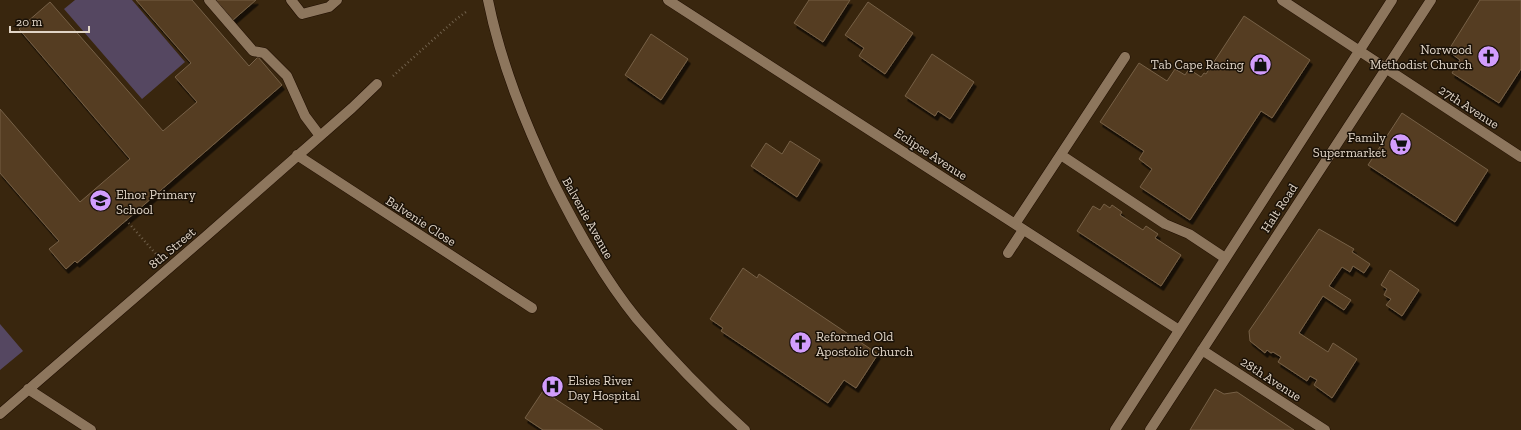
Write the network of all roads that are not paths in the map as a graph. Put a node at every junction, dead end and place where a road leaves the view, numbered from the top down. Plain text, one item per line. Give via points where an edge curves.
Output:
1 (209, 0) edge
2 (291, 0) edge
3 (336, 0) edge
4 (488, 0) edge
5 (668, 0) edge
6 (1282, 0) edge
7 (1392, 0) edge
8 (1431, 0) edge
9 (1360, 50) junction
10 (1125, 57) dead end
11 (1386, 68) junction
12 (377, 84) dead end
13 (320, 136) junction
14 (297, 155) junction
15 (1061, 155) junction
16 (1521, 157) edge
17 (1019, 227) junction
18 (1008, 253) dead end
19 (1225, 258) junction
20 (532, 308) dead end
21 (1179, 330) junction
22 (1202, 350) junction
23 (28, 389) junction
24 (0, 414) edge
25 (91, 430) edge
26 (745, 430) edge
27 (1115, 430) edge
28 (1150, 430) edge
29 (1325, 430) edge

1 - 13 street via 253,51 264,54 287,76 305,116
2 - 3 street via 302,14 329,7
4 - 26 street, Balvenie Avenue via 507,74 522,114 574,226 637,318 696,385
5 - 17 street, Eclipse Avenue
6 - 9 street, 27th Avenue
7 - 9 street, Halt Road
8 - 11 street, Halt Road
9 - 11 street, 27th Avenue
9 - 19 street, Halt Road
10 - 15 street
11 - 16 street, 27th Avenue
11 - 22 street, Halt Road
12 - 13 street, 8th Street
13 - 14 street, 8th Street
14 - 20 street, Balvenie Close
14 - 23 street, 8th Street
15 - 17 street
15 - 19 street via 1165,224 1189,234
17 - 18 street
17 - 21 street, Eclipse Avenue
19 - 21 street, Halt Road
21 - 27 street, Halt Road
22 - 28 street, Halt Road
22 - 29 street, 28th Avenue
23 - 24 street, 8th Street
23 - 25 street

